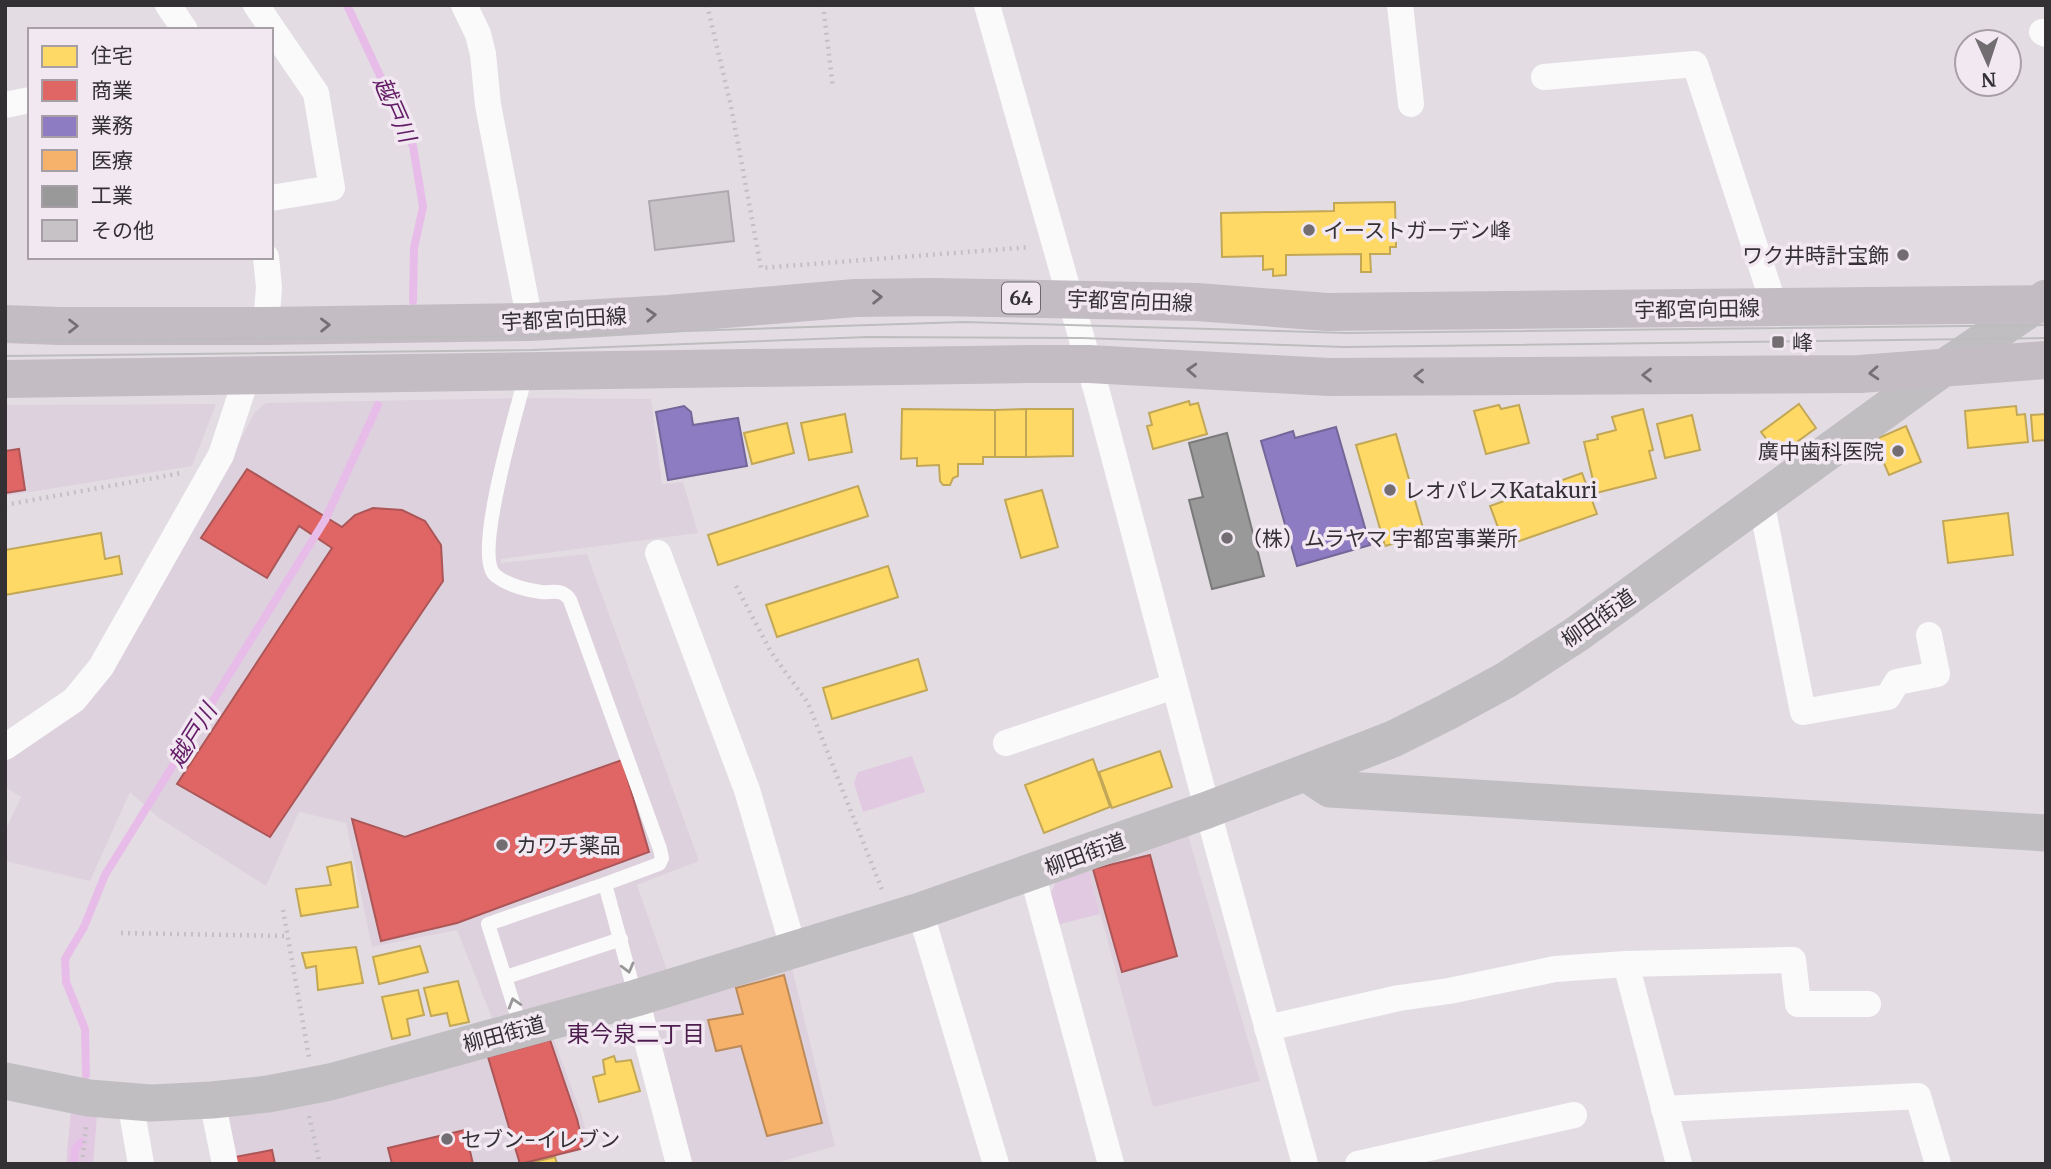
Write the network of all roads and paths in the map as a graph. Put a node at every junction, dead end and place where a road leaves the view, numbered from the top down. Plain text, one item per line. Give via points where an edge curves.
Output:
1 (168, 5) edge
2 (256, 5) edge
3 (464, 5) edge
4 (706, 5) edge
5 (823, 5) edge
6 (987, 5) edge
7 (1400, 5) edge
8 (184, 28) edge
9 (272, 28) edge
10 (273, 30) edge
11 (1544, 77) dead end
12 (833, 88) dead end
13 (28, 100) edge
14 (1411, 104) dead end
15 (5, 105) edge
16 (273, 198) edge
17 (1055, 245) junction
18 (266, 259) edge
19 (1071, 298) junction
20 (2043, 302) edge
21 (1775, 308) junction
22 (530, 322) junction
23 (5, 324) edge
24 (266, 326) junction
25 (2046, 360) edge
26 (1088, 364) junction
27 (1942, 369) junction
28 (526, 372) junction
29 (247, 376) junction
30 (5, 379) edge
31 (213, 468) junction
32 (1760, 501) junction
33 (5, 505) edge
34 (658, 553) dead end
35 (736, 586) dead end
36 (1929, 635) dead end
37 (1174, 686) junction
38 (1006, 743) dead end
39 (5, 747) edge
40 (1306, 773) junction
41 (1207, 810) junction
42 (2046, 833) edge
43 (1032, 873) junction
44 (605, 884) junction
45 (282, 910) dead end
46 (907, 915) junction
47 (121, 933) dead end
48 (286, 936) junction
49 (621, 939) junction
50 (794, 950) junction
51 (1626, 964) junction
52 (506, 977) junction
53 (636, 998) junction
54 (1868, 1004) dead end
55 (1267, 1028) junction
56 (522, 1029) junction
57 (5, 1081) edge
58 (308, 1087) junction
59 (130, 1101) junction
60 (212, 1101) junction
61 (1664, 1109) junction
62 (1574, 1115) dead end
63 (141, 1164) edge
64 (225, 1164) edge
65 (320, 1164) edge
66 (679, 1164) edge
67 (996, 1164) edge
68 (1111, 1164) edge
69 (1305, 1164) edge
70 (1358, 1164) edge
71 (1679, 1164) edge
72 (1938, 1164) edge

1 - 8 street
2 - 9 street
3 - 22 street via 483,54 488,105
4 - 17 path via 731,106 761,268
5 - 12 path
6 - 17 street
7 - 14 street
10 - 16 street via 316,93 332,188
11 - 21 street via 1695,64
13 - 15 street
17 - 19 street
18 - 24 street
19 - 21 main road, 宇都宮向田線 / 64 via 1327,312
22 -> 19 main road, 宇都宮向田線 / 64 via 855,298
19 - 26 street
20 - 21 main road, 宇都宮向田線 / 64
20 - 27 street, 柳田街道
24 -> 22 main road, 宇都宮向田線 / 64
23 -> 24 main road, 宇都宮向田線 / 64
25 - 27 main road
27 -> 26 main road via 1860,374 1329,377
26 - 28 main road
26 - 37 street
27 - 32 street, 柳田街道
28 - 29 main road
28 - 44 lane via 494,503 491,571 516,587 559,592 570,600 662,858 659,864
29 - 30 main road
29 - 31 street
31 - 33 path
31 - 39 street via 101,667 74,700
32 - 36 street via 1802,712 1888,697 1897,682 1937,674
32 - 40 street, 柳田街道 via 1506,680 1393,739
34 - 50 street via 747,790
35 - 46 path via 771,652 808,703
37 - 38 street
37 - 41 street
40 - 41 street, 柳田街道
40 - 42 street via 1330,789
41 - 43 street, 柳田街道
41 - 55 street
43 - 46 street, 柳田街道
43 - 68 street
44 - 49 lane
44 - 52 lane via 488,924
45 - 48 path
46 - 50 street, 柳田街道
46 - 67 street
47 - 48 path
48 - 58 path
49 - 52 lane
49 -> 53 lane
50 - 53 street, 柳田街道
51 - 54 street via 1793,960 1798,1004
51 - 55 street via 1555,969
51 - 61 street
56 -> 52 lane
53 - 56 street, 柳田街道
53 - 66 street
55 - 69 street
56 - 58 street, 柳田街道
57 - 59 street, 柳田街道 via 89,1098
58 - 60 street, 柳田街道
58 - 65 path
59 - 60 street, 柳田街道
59 - 63 street
60 - 64 street
61 - 71 street
61 - 72 street via 1918,1096
62 - 70 street

